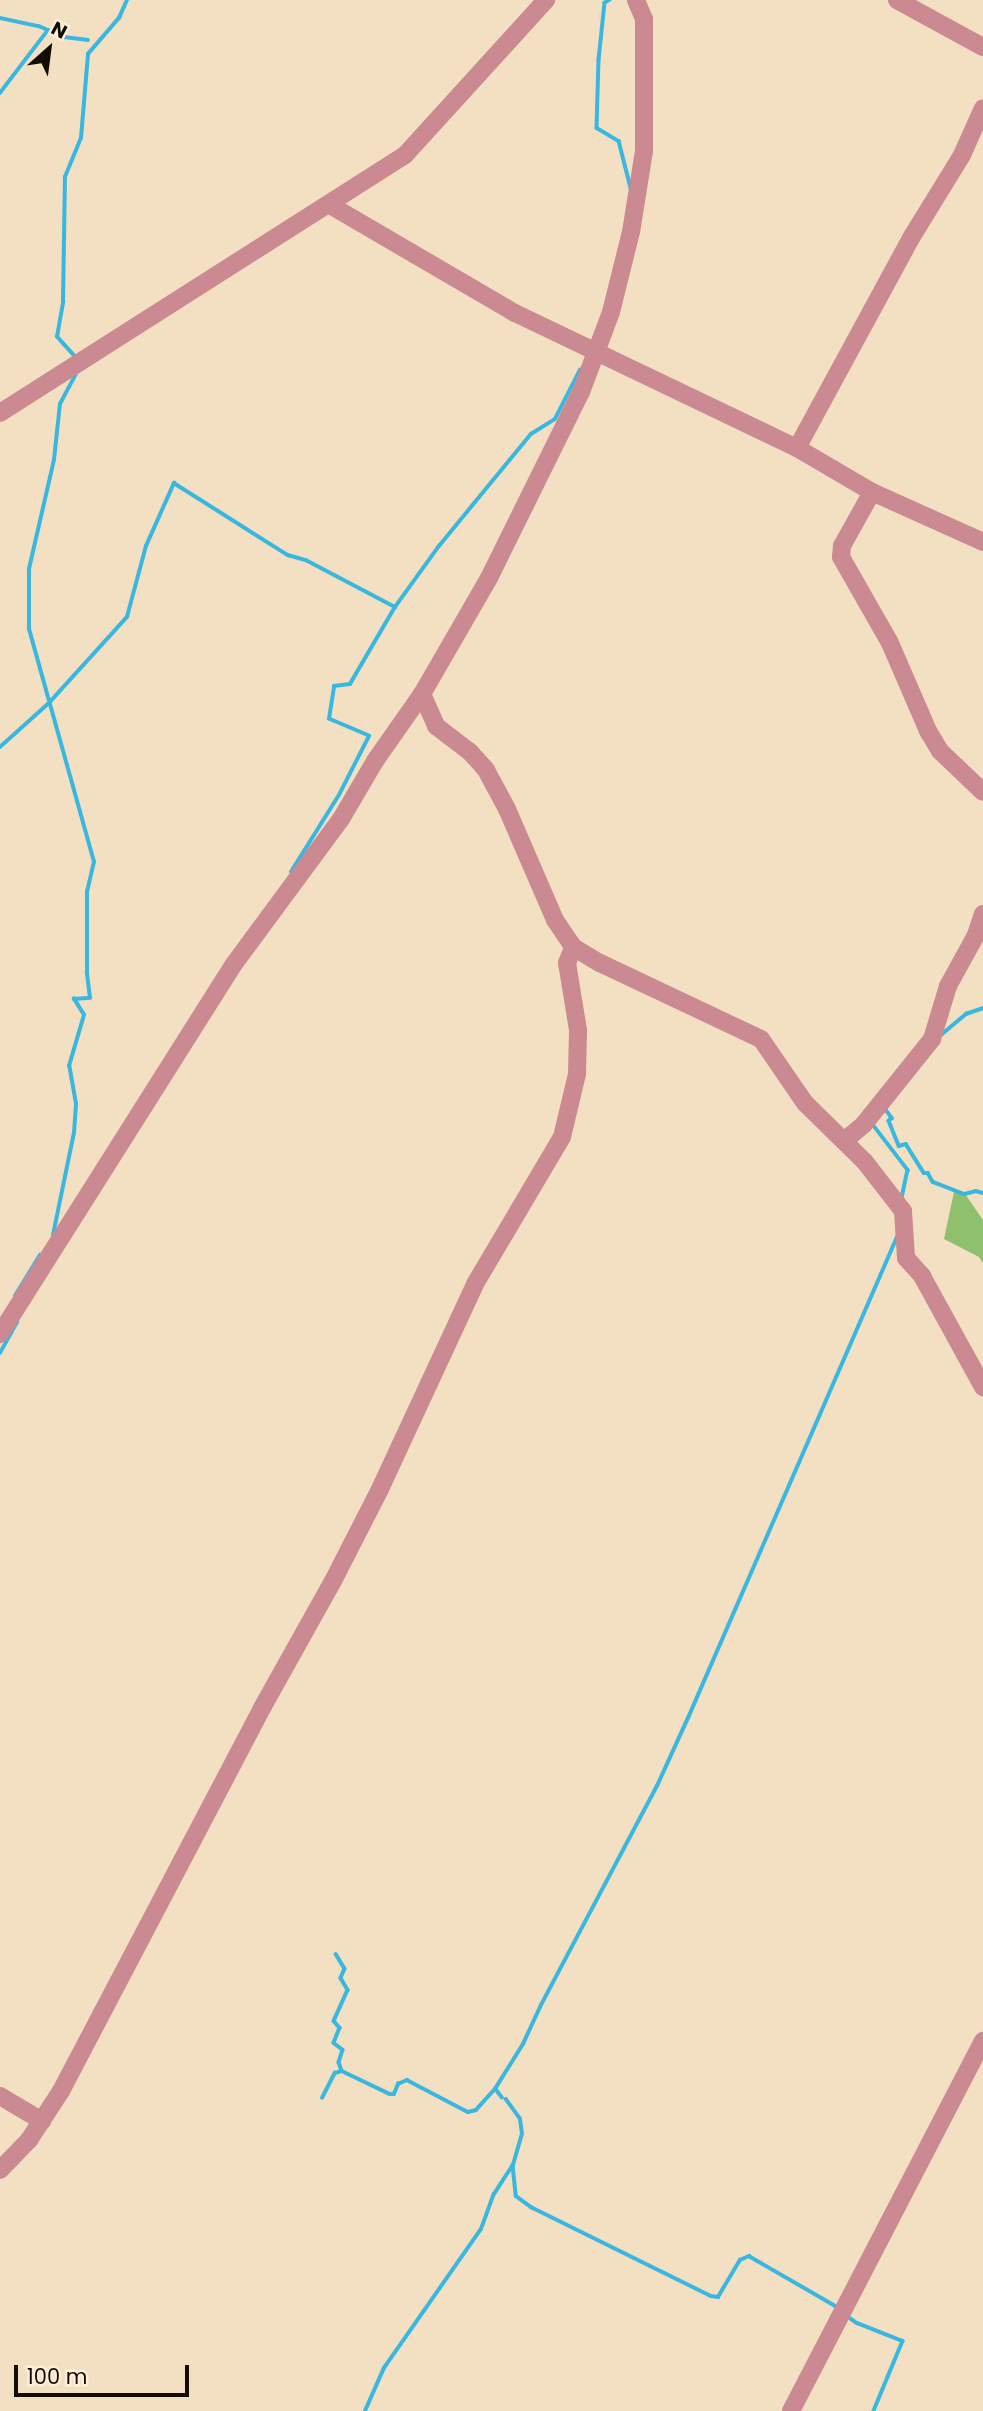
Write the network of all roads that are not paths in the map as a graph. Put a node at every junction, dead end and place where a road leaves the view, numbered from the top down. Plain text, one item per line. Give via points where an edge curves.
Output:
1 (547, 0) edge
2 (636, 0) edge
3 (897, 0) edge
4 (983, 47) edge
5 (983, 108) edge
6 (330, 205) junction
7 (597, 353) junction
8 (0, 413) edge
9 (797, 448) junction
10 (872, 492) junction
11 (983, 542) edge
12 (422, 694) junction
13 (983, 792) edge
14 (983, 914) edge
15 (573, 947) junction
16 (844, 1141) junction
17 (0, 1334) edge
18 (983, 1387) edge
19 (983, 2041) edge
20 (0, 2096) edge
21 (42, 2121) junction
22 (0, 2170) edge
23 (791, 2411) edge

1 - 6 street via 405,155
2 - 7 street via 644,19 644,151 631,232
3 - 4 street
5 - 9 street via 962,155 911,238
6 - 7 street via 515,313
6 - 8 street
7 - 9 street
7 - 12 street via 489,578
9 - 10 street
10 - 11 street
10 - 13 street via 842,546 841,557 890,643 940,751
12 - 15 street via 436,726 486,770 555,920
12 - 17 street via 374,761 341,819 234,964
14 - 16 street via 948,986 932,1040 864,1124
15 - 16 street via 761,1039 805,1103
15 - 21 street via 567,963 578,1030 577,1074 562,1137 475,1284 339,1570
16 - 18 street via 903,1211 906,1258 922,1276
19 - 23 street
20 - 21 street
21 - 22 street

